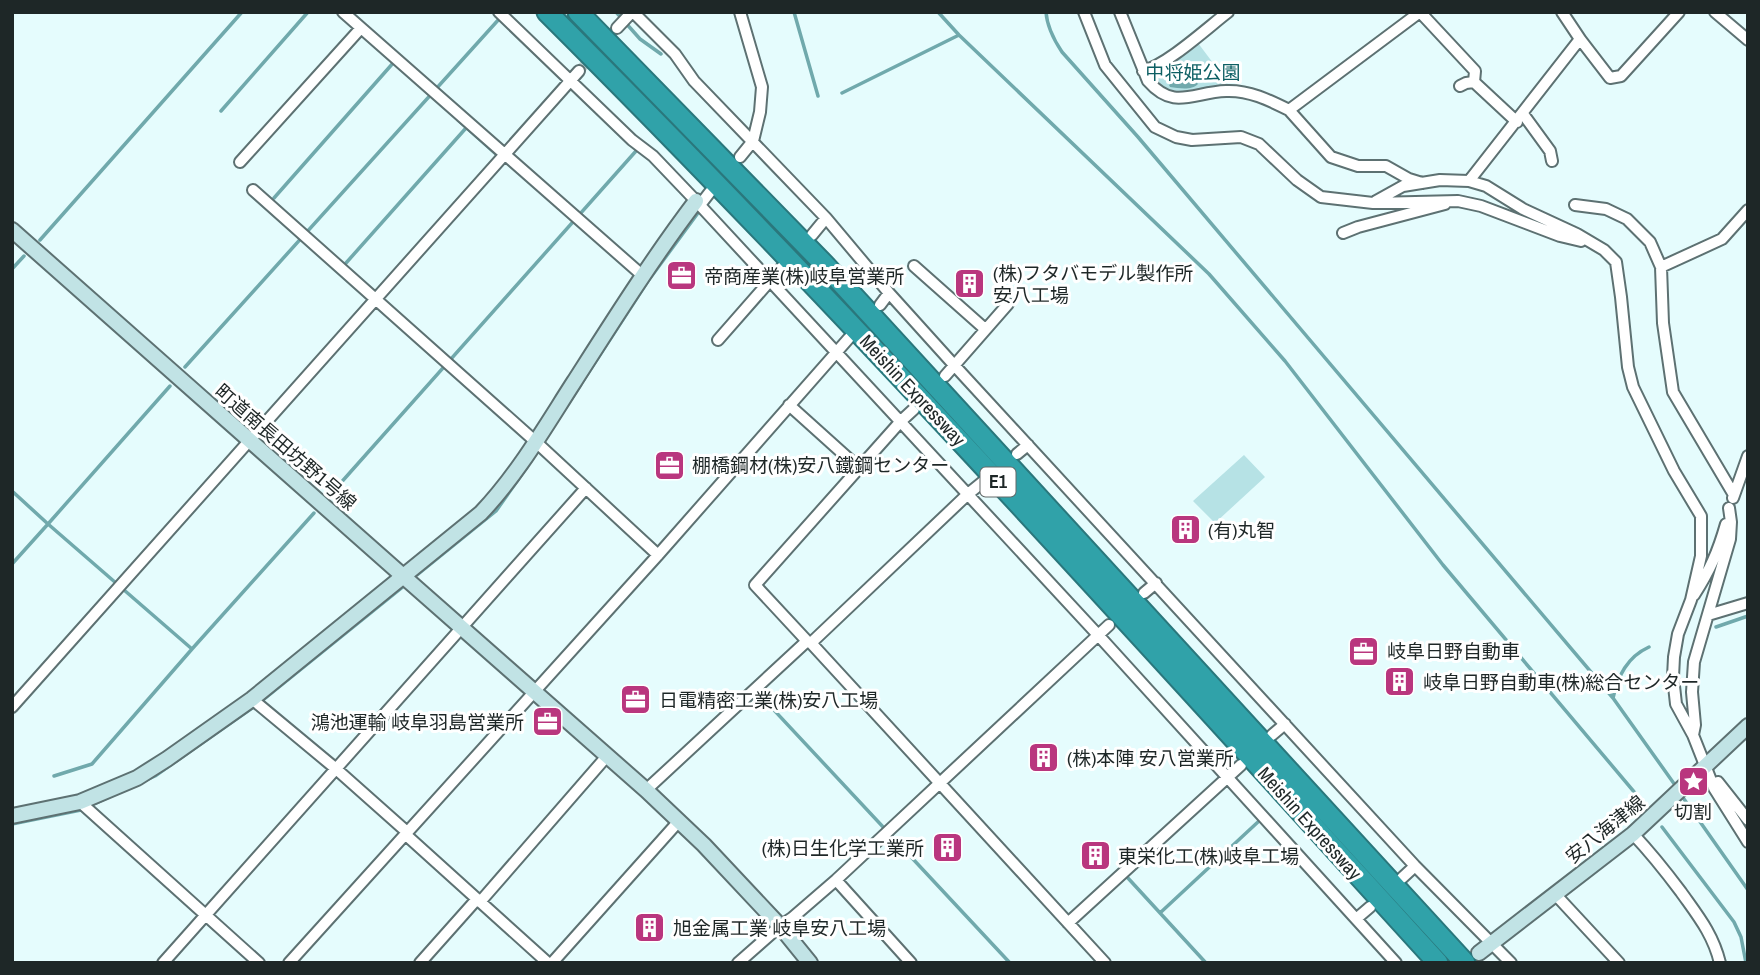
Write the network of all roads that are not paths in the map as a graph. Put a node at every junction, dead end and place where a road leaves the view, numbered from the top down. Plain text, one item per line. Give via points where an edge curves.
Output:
1 (343, 12) edge
2 (499, 12) edge
3 (535, 12) edge
4 (547, 12) edge
5 (578, 12) edge
6 (590, 12) edge
7 (632, 12) edge
8 (740, 12) edge
9 (1084, 12) edge
10 (1120, 12) edge
11 (1228, 12) edge
12 (1420, 12) edge
13 (1562, 12) edge
14 (1679, 12) edge
15 (1715, 12) edge
16 (360, 28) junction
17 (617, 28) tunnel mouth
18 (1580, 39) junction
19 (1748, 40) edge
20 (1143, 71) junction
21 (575, 75) junction
22 (1474, 82) junction
23 (1460, 86) dead end
24 (642, 107) junction
25 (1289, 110) junction
26 (1520, 118) junction
27 (753, 141) junction
28 (504, 153) junction
29 (740, 157) dead end
30 (1552, 161) dead end
31 (240, 163) dead end
32 (1469, 181) junction
33 (1422, 183) junction
34 (253, 190) dead end
35 (710, 192) dead end
36 (1458, 201) junction
37 (698, 203) junction
38 (1373, 203) junction
39 (1575, 205) dead end
40 (1748, 210) edge
41 (826, 218) junction
42 (12, 230) edge
43 (1343, 233) dead end
44 (812, 235) dead end
45 (1594, 244) junction
46 (825, 265) junction
47 (914, 266) dead end
48 (782, 267) dead end
49 (1661, 267) junction
50 (642, 275) junction
51 (770, 280) junction
52 (889, 293) junction
53 (376, 298) junction
54 (1008, 304) dead end
55 (880, 305) dead end
56 (985, 329) junction
57 (849, 338) dead end
58 (718, 340) dead end
59 (836, 351) junction
60 (954, 365) junction
61 (945, 376) dead end
62 (789, 405) junction
63 (914, 409) dead end
64 (901, 421) junction
65 (249, 441) junction
66 (536, 442) junction
67 (1028, 445) junction
68 (1017, 454) dead end
69 (1748, 456) edge
70 (859, 468) junction
71 (984, 481) dead end
72 (586, 488) junction
73 (968, 494) junction
74 (1734, 495) junction
75 (1729, 508) junction
76 (658, 555) junction
77 (403, 576) junction
78 (1156, 583) junction
79 (1144, 593) dead end
80 (1691, 600) junction
81 (1748, 603) edge
82 (1708, 615) junction
83 (1109, 625) dead end
84 (461, 628) junction
85 (1099, 635) junction
86 (809, 642) junction
87 (534, 692) junction
88 (252, 699) junction
89 (12, 706) edge
90 (1285, 724) junction
91 (1748, 726) edge
92 (1272, 735) dead end
93 (1693, 735) junction
94 (607, 756) junction
95 (1241, 765) dead end
96 (1705, 766) junction
97 (335, 768) junction
98 (1228, 778) junction
99 (940, 782) junction
100 (646, 790) junction
101 (80, 802) junction
102 (12, 816) edge
103 (1748, 820) edge
104 (679, 821) junction
105 (406, 833) junction
106 (1633, 834) junction
107 (1748, 842) edge
108 (1415, 866) junction
109 (1402, 878) dead end
110 (836, 880) junction
111 (1555, 894) junction
112 (478, 900) junction
113 (1370, 908) dead end
114 (205, 915) junction
115 (1356, 919) junction
116 (1068, 923) junction
117 (780, 926) junction
118 (1492, 943) junction
119 (1472, 958) edge
120 (163, 963) edge
121 (259, 963) edge
122 (289, 963) edge
123 (420, 963) edge
124 (550, 963) edge
125 (738, 963) edge
126 (810, 963) edge
127 (911, 963) edge
128 (1105, 963) edge
129 (1396, 963) edge
130 (1438, 963) edge
131 (1511, 963) edge
132 (1619, 963) edge
133 (1720, 963) edge

1 - 16 street
2 - 21 street
3 - 24 highway
4 - 24 highway, Meishin Expressway / E1
5 - 46 highway, Meishin Expressway / E1
6 - 46 highway via 755,184
7 - 17 street
7 - 27 street
8 - 27 street via 762,87
9 - 38 street via 1105,65 1155,127 1192,140 1241,137 1259,144 1321,197
10 - 20 street
11 - 20 street via 1169,58
12 - 22 street via 1475,71
12 - 25 street
13 - 18 street
14 - 18 street via 1621,76 1610,78
15 - 19 street
16 - 28 street
16 - 31 street
18 - 26 street
20 - 25 street via 1155,89 1168,97 1227,91 1257,94
21 - 28 street
21 - 37 street via 632,140
22 - 23 street
22 - 26 street
24 - 130 highway, Meishin Expressway / E1 via 926,403
25 - 33 street via 1331,157 1358,166 1386,166
26 - 30 street via 1550,151
26 - 32 street
27 - 29 street
27 - 41 street
28 - 50 street
28 - 53 street
32 - 33 street
32 - 45 street
33 - 38 street via 1403,186
34 - 53 street
35 - 37 street
36 - 38 street
36 - 43 street
36 - 45 street
37 - 50 street
37 - 51 street
39 - 49 street via 1606,209 1627,219 1650,242
40 - 49 street via 1722,239
41 - 44 street
41 - 52 street
42 - 65 street, 町道南長田坊野1号線
45 - 80 street via 1616,262 1633,387 1701,516 1701,556
46 - 119 highway, Meishin Expressway / E1
47 - 56 street
48 - 51 street
49 - 74 street via 1662,323 1674,391
50 - 66 street
51 - 58 street
51 - 59 street
52 - 55 street
52 - 60 street
53 - 65 street
53 - 66 street
54 - 56 street
56 - 60 street
57 - 59 street
59 - 62 street
59 - 64 street
60 - 61 street
60 - 67 street
62 - 70 street
62 - 76 street
63 - 64 street
64 - 70 street
64 - 73 street
65 - 77 street, 町道南長田坊野1号線
65 - 89 street
66 - 72 street
66 - 77 street via 481,513
67 - 68 street
67 - 78 street
69 - 74 street
70 - 86 street via 755,585
71 - 73 street
72 - 76 street
72 - 84 street
73 - 85 street
73 - 86 street
74 - 75 street
75 - 80 street via 1718,551
75 - 82 street via 1730,539
76 - 87 street
77 - 84 street, 町道南長田坊野1号線
77 - 88 street
78 - 79 street
78 - 90 street
80 - 93 street via 1678,634 1673,677 1676,704
81 - 82 street
82 - 93 street via 1694,662
83 - 85 street
84 - 87 street, 町道南長田坊野1号線
84 - 97 street
85 - 98 street
85 - 99 street
86 - 99 street
86 - 100 street
87 - 94 street, 町道南長田坊野1号線
87 - 105 street
88 - 97 street
88 - 101 street via 137,778
90 - 92 street
90 - 108 street
91 - 96 street, 安八海津線
93 - 96 street
94 - 100 street, 町道南長田坊野1号線
94 - 112 street
95 - 98 street
96 - 103 street
96 - 106 street, 安八海津線
96 - 107 street
97 - 105 street
97 - 114 street
98 - 115 street
98 - 116 street
99 - 110 street
99 - 116 street
100 - 104 street, 町道南長田坊野1号線
101 - 102 street
101 - 114 street
104 - 117 street, 町道南長田坊野1号線
104 - 124 street
105 - 112 street
105 - 122 street
106 - 111 street, 安八海津線
106 - 133 street via 1707,927
108 - 109 street
108 - 118 street
110 - 117 street
110 - 127 street
111 - 118 street, 安八海津線
111 - 132 street
112 - 123 street
112 - 124 street
113 - 115 street
114 - 120 street
114 - 121 street
115 - 129 street
116 - 128 street
117 - 125 street
117 - 126 street, 町道南長田坊野1号線
118 - 119 street, 安八海津線
118 - 131 street

